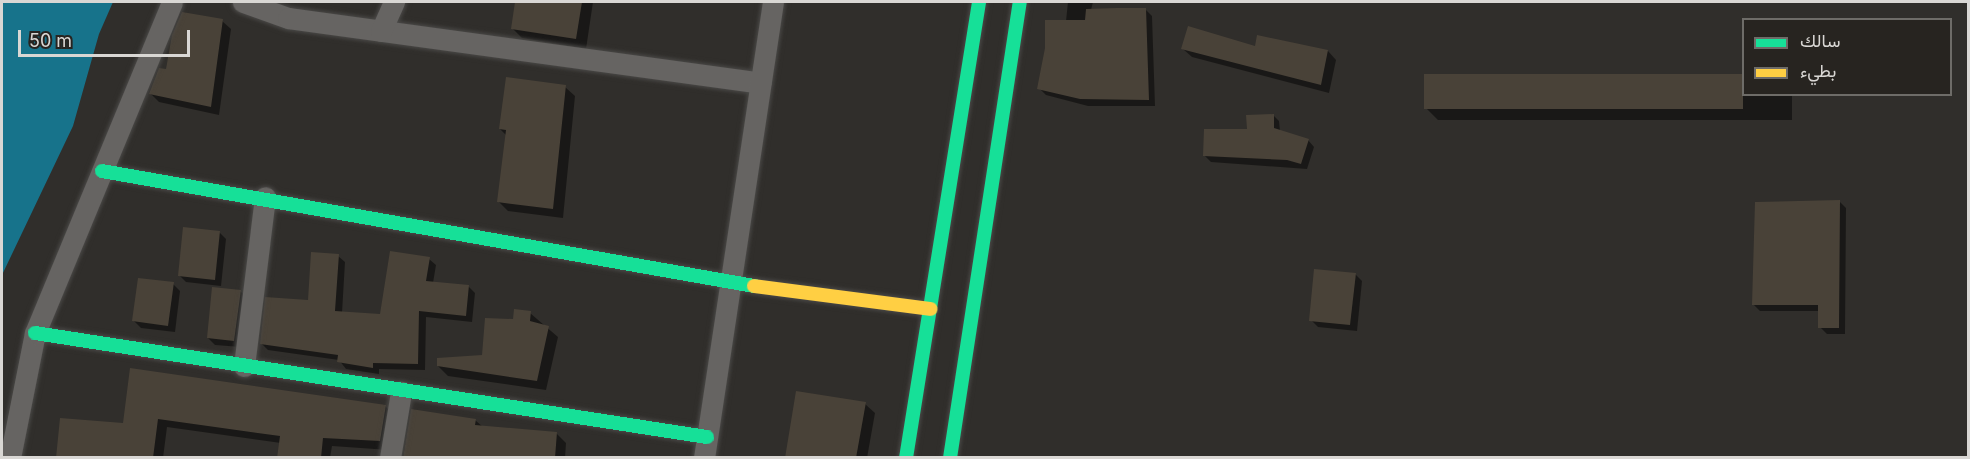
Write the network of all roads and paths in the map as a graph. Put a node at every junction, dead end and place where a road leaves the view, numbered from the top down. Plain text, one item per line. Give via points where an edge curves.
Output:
1 (172, 2) edge
2 (243, 2) edge
3 (394, 2) edge
4 (773, 2) edge
5 (979, 2) edge
6 (1020, 2) edge
7 (381, 31) junction
8 (761, 83) junction
9 (102, 171) junction
10 (265, 197) junction
11 (732, 283) junction
12 (931, 309) junction
13 (35, 333) junction
14 (244, 366) junction
15 (401, 392) junction
16 (705, 447) edge
17 (10, 458) edge
18 (390, 458) edge
19 (906, 458) edge
20 (950, 458) edge

1 - 9 street
2 - 7 street via 288,18
3 - 7 street
4 - 8 street
5 - 12 street
6 - 20 street
7 - 8 street
8 - 11 street
9 - 10 street
9 - 13 street
10 - 11 street
10 - 14 street
11 - 12 street
11 - 16 street
12 - 19 street
13 - 14 street
13 - 17 street
14 - 15 street
15 - 16 street
15 - 18 street

